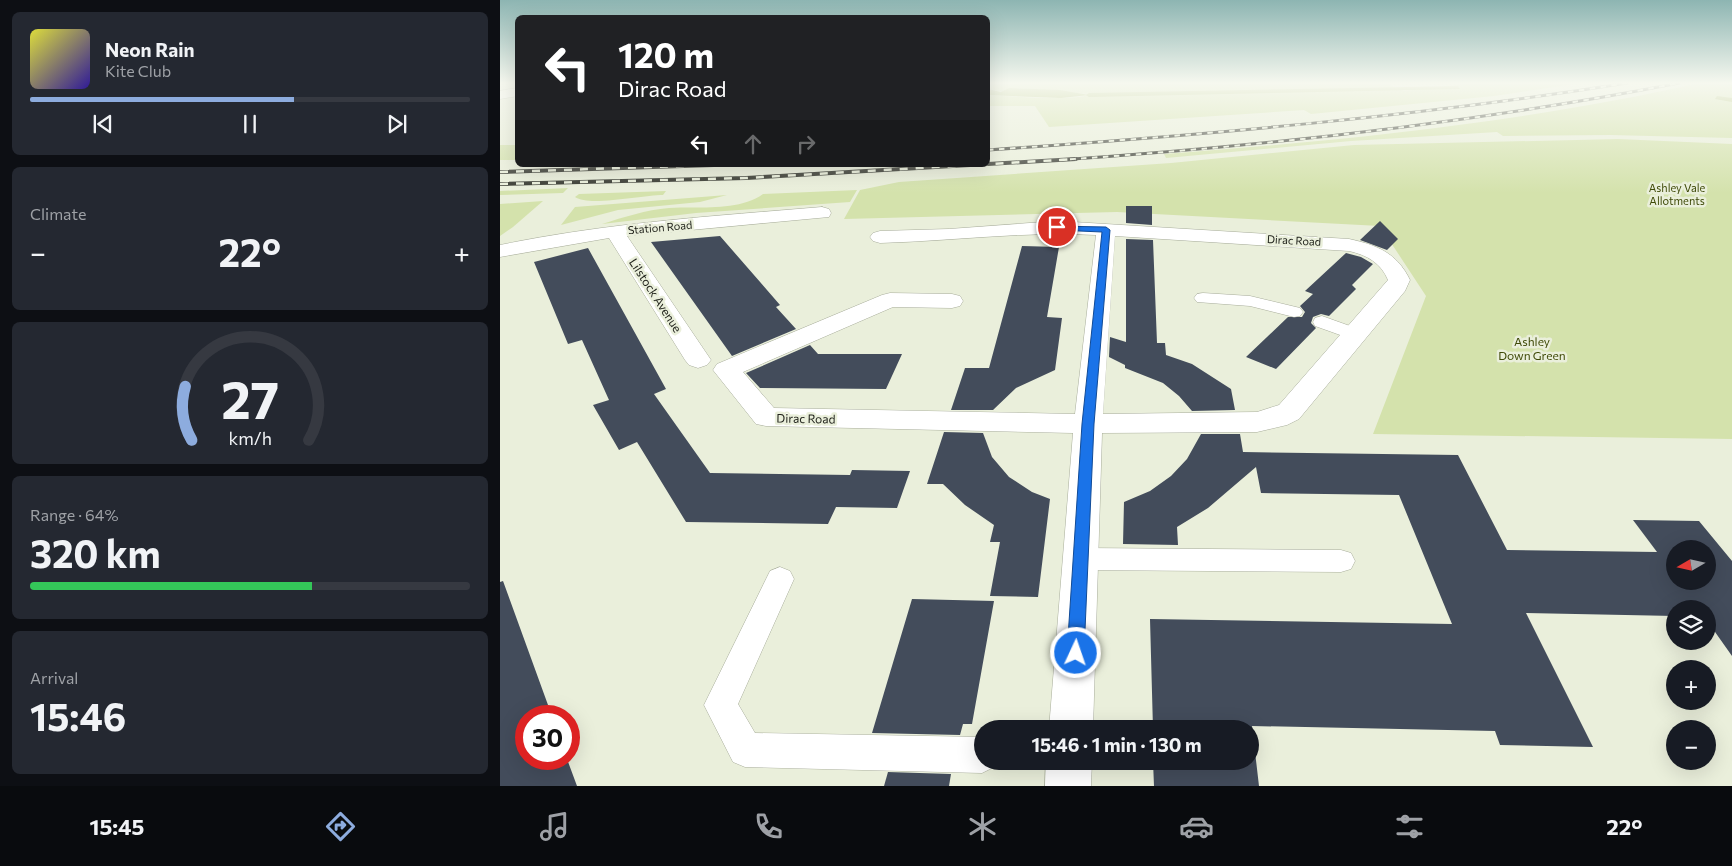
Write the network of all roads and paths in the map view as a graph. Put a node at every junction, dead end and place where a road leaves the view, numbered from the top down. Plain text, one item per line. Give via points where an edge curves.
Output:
1 (822, 214) dead end
2 (1106, 230) junction
3 (614, 231) junction
4 (880, 236) dead end
5 (500, 251) edge
6 (1202, 298) dead end
7 (952, 300) dead end
8 (1294, 312) dead end
9 (1322, 322) dead end
10 (1357, 335) junction
11 (698, 360) dead end
12 (1088, 424) junction
13 (1081, 559) junction
14 (1341, 560) dead end
15 (780, 579) dead end
16 (1072, 720) edge
17 (974, 755) edge
18 (1069, 770) edge
19 (1068, 786) edge

1 - 3 street, Station Road
2 - 4 street, Dirac Road via 1036,228 949,235
2 - 10 street, Dirac Road via 1328,242 1373,252 1392,266 1399,280
2 - 12 street
3 - 5 street, Station Road
3 - 11 street, Lilstock Avenue
6 - 8 lane via 1250,301
7 - 12 street, Dirac Road via 890,300 726,370 766,417
9 - 10 lane
10 - 12 street, Dirac Road via 1289,412 1278,418 1244,423
12 - 13 street
13 - 14 lane
13 - 16 street
15 - 17 lane via 721,705 745,750
18 - 19 street

